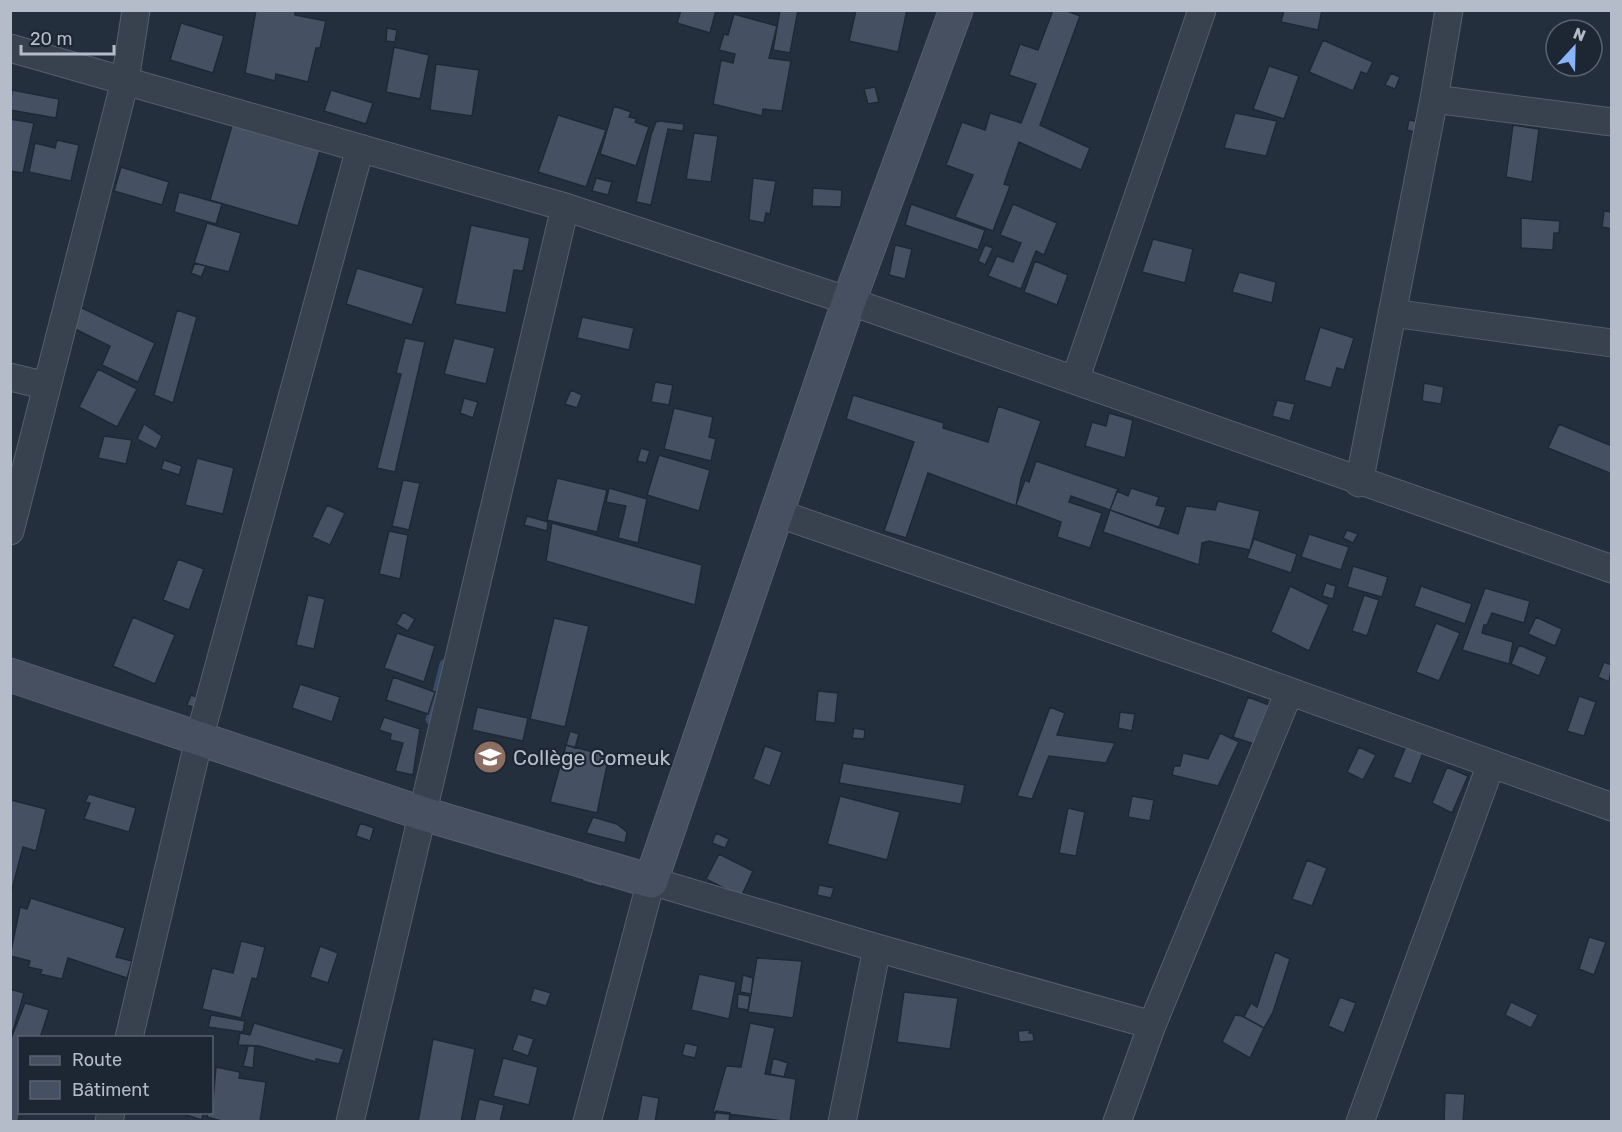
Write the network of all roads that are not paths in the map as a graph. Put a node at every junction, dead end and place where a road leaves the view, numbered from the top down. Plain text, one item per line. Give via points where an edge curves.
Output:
1 (136, 10) edge
2 (957, 10) edge
3 (1202, 10) edge
4 (1449, 10) edge
5 (10, 48) edge
6 (125, 81) junction
7 (1434, 99) junction
8 (1611, 122) edge
9 (360, 148) junction
10 (565, 207) junction
11 (849, 301) junction
12 (1392, 313) junction
13 (1611, 343) edge
14 (10, 376) edge
15 (1075, 380) junction
16 (47, 386) junction
17 (1359, 483) junction
18 (777, 513) junction
19 (10, 531) edge
20 (1611, 569) edge
21 (10, 675) edge
22 (1289, 692) junction
23 (199, 739) junction
24 (1491, 764) junction
25 (1611, 807) edge
26 (424, 814) junction
27 (651, 880) junction
28 (877, 948) junction
29 (1152, 1024) junction
30 (129, 1036) edge
31 (350, 1122) edge
32 (587, 1122) edge
33 (842, 1122) edge
34 (1117, 1122) edge
35 (1360, 1122) edge

1 - 6 street
2 - 11 main road
3 - 15 street
4 - 7 street
5 - 6 street
6 - 9 street
6 - 16 street
7 - 8 street
7 - 12 street
9 - 10 street
9 - 23 street
10 - 11 street
10 - 26 street
11 - 15 street
11 - 18 main road
12 - 13 street
12 - 17 street
14 - 16 street
15 - 17 street
16 - 19 street
17 - 20 street
18 - 22 street
18 - 27 main road
21 - 23 main road
22 - 24 street
22 - 29 street
23 - 26 main road
23 - 30 street
24 - 25 street
24 - 35 street
26 - 27 main road
26 - 31 street
27 - 28 street
27 - 32 street
28 - 29 street
28 - 33 street
29 - 34 street

